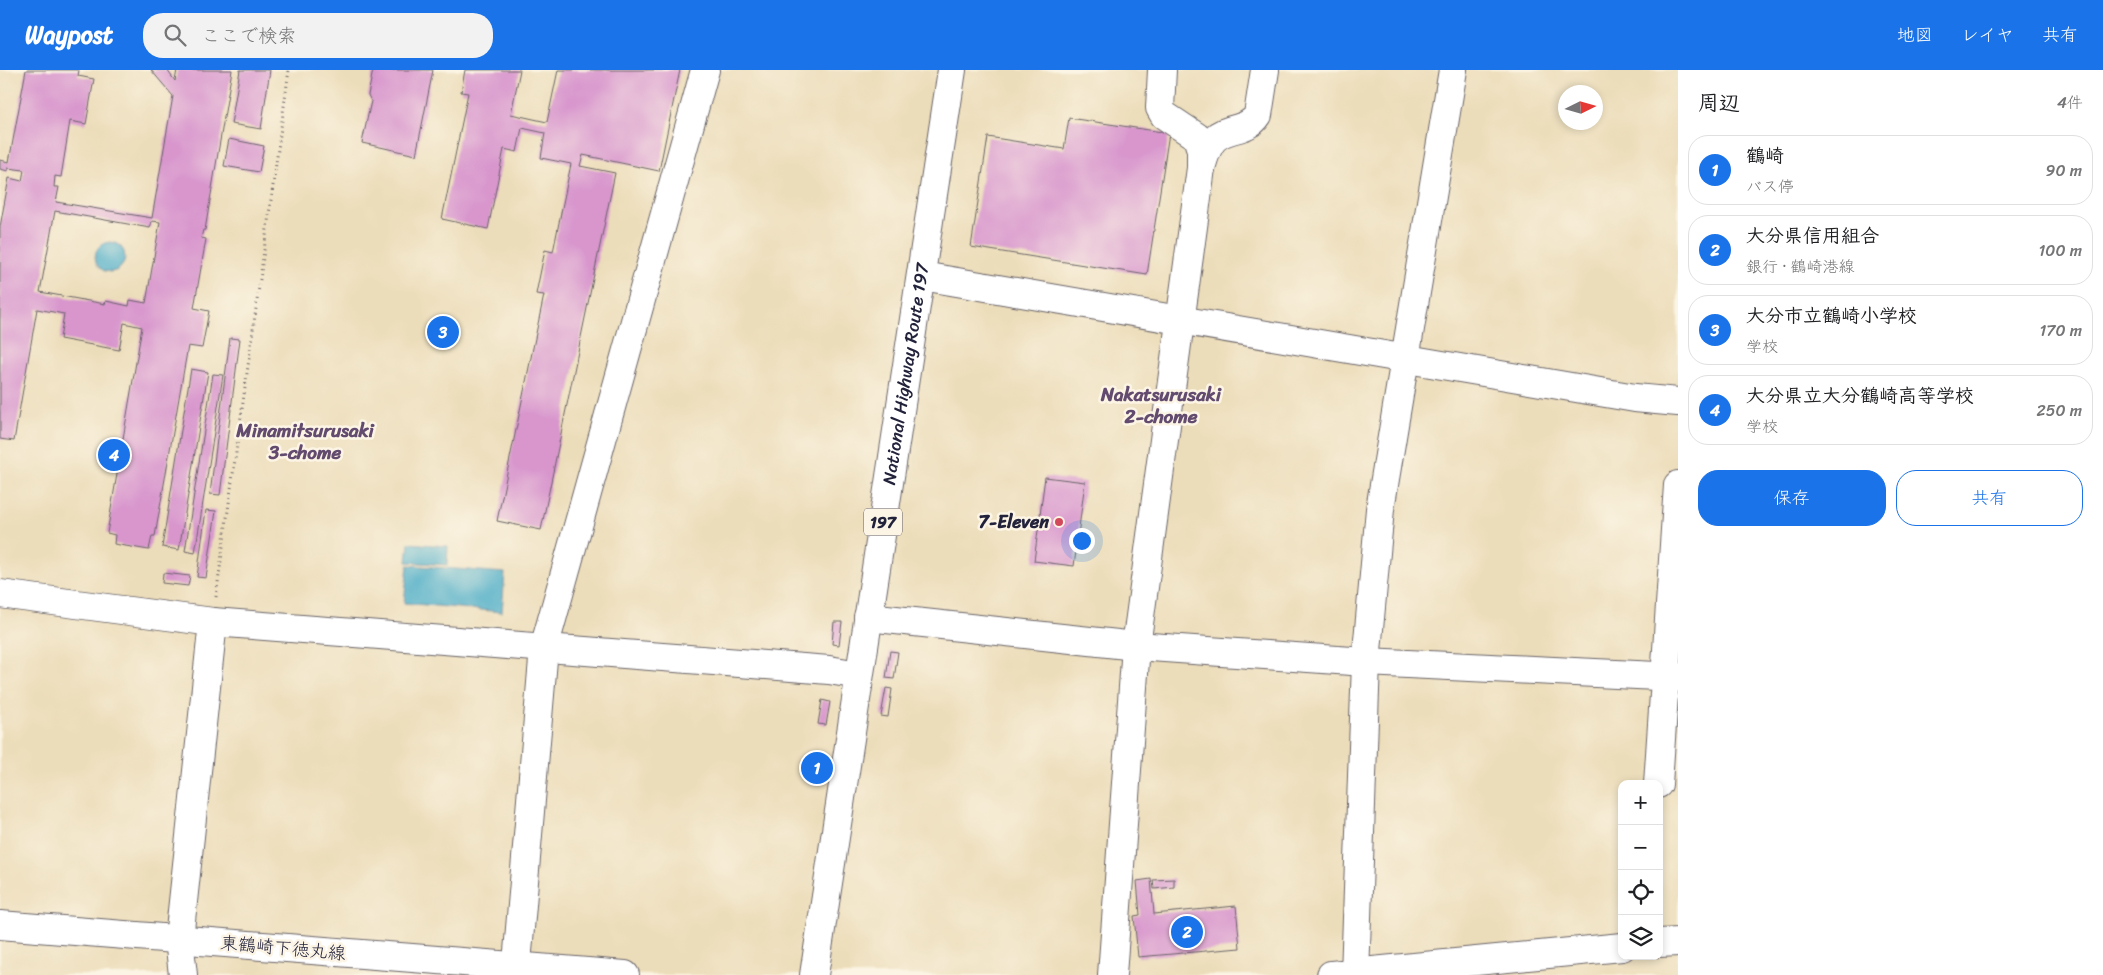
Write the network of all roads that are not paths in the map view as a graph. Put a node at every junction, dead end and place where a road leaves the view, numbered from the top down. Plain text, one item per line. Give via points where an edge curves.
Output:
1 (705, 70) edge
2 (952, 70) edge
3 (1162, 70) edge
4 (1265, 70) edge
5 (1453, 70) edge
6 (1201, 168) junction
7 (922, 276) junction
8 (1180, 320) junction
9 (1405, 359) junction
10 (1678, 402) edge
11 (1678, 485) edge
12 (0, 594) edge
13 (868, 618) junction
14 (213, 622) junction
15 (1136, 646) junction
16 (544, 648) junction
17 (1366, 662) junction
18 (859, 675) junction
19 (1671, 677) edge
20 (1658, 780) edge
21 (0, 925) edge
22 (179, 939) junction
23 (1678, 942) edge
24 (1663, 943) edge
25 (1618, 947) edge
26 (516, 971) edge
27 (1347, 974) edge
28 (183, 975) edge
29 (625, 975) edge
30 (814, 975) edge
31 (1112, 975) edge

1 - 16 main road
2 - 7 main road, National Highway Route 197 / 197
3 - 6 main road via 1160,108 1164,115 1197,137
4 - 6 main road via 1255,120 1248,126 1214,139
5 - 9 main road
6 - 8 main road
7 - 8 main road
7 - 13 main road, National Highway Route 197 / 197
8 - 9 main road
8 - 15 main road
9 - 10 main road via 1635,398
9 - 17 main road via 1380,509
11 - 19 main road
12 - 14 main road
13 - 15 main road
13 - 18 main road, National Highway Route 197 / 197
14 - 16 main road
14 - 22 main road
15 - 17 main road
15 - 31 main road
16 - 18 main road
16 - 26 main road
17 - 19 main road
17 - 27 main road
18 - 30 main road, National Highway Route 197 / 197
19 - 20 main road
21 - 22 main road, 東鶴崎下徳丸線
22 - 26 main road, 東鶴崎下徳丸線
22 - 28 main road
23 - 24 main road
25 - 27 main road
26 - 29 main road, 東鶴崎下徳丸線

